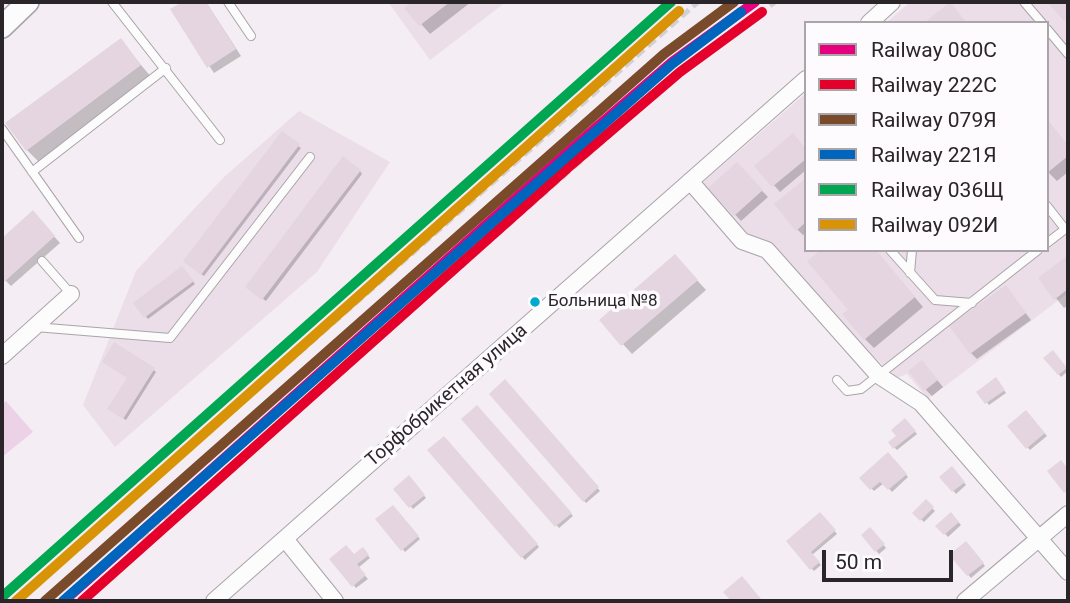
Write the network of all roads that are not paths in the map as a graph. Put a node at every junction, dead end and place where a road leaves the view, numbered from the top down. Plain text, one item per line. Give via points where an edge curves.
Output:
1 (112, 2) edge
2 (228, 2) edge
3 (892, 2) edge
4 (1024, 2) edge
5 (871, 21) edge
6 (1040, 21) edge
7 (1049, 31) edge
8 (251, 36) dead end
9 (1068, 54) edge
10 (166, 68) junction
11 (804, 81) edge
12 (2, 129) edge
13 (220, 140) dead end
14 (310, 157) dead end
15 (32, 172) junction
16 (690, 181) junction
17 (1049, 208) edge
18 (1067, 228) edge
19 (79, 239) dead end
20 (1049, 242) edge
21 (892, 252) edge
22 (912, 252) edge
23 (1036, 252) edge
24 (42, 261) dead end
25 (910, 272) junction
26 (71, 294) joint
27 (972, 303) junction
28 (35, 327) junction
29 (2, 356) edge
30 (878, 375) junction
31 (837, 380) dead end
32 (1068, 514) edge
33 (285, 539) junction
34 (1039, 539) junction
35 (1068, 572) edge
36 (214, 601) edge
37 (335, 601) edge
38 (965, 601) edge

1 - 10 lane
2 - 8 lane
3 - 5 street
4 - 6 lane
7 - 9 lane
10 - 13 lane
10 - 15 lane
11 - 16 street, Торфобрикетная улица
12 - 15 lane
14 - 28 lane via 170,338
15 - 19 lane
16 - 30 street via 742,241 767,250
16 - 33 street, Торфобрикетная улица
17 - 18 lane
18 - 20 lane
21 - 25 lane
22 - 25 lane
23 - 27 lane
24 - 26 lane
25 - 27 lane via 935,300
26 - 28 street
27 - 30 lane
28 - 29 street
30 - 31 lane via 861,389 847,391
30 - 34 street via 921,403
32 - 34 street
33 - 36 street, Торфобрикетная улица
33 - 37 street
34 - 35 street
34 - 38 street

